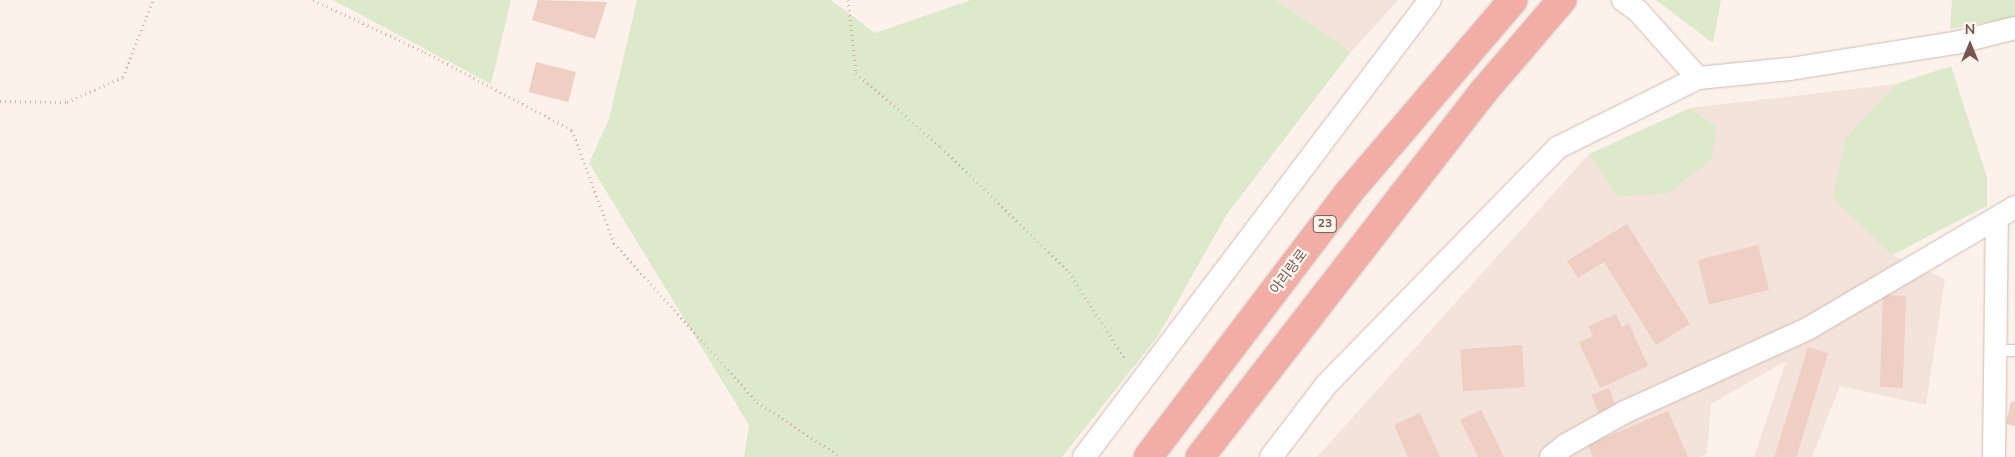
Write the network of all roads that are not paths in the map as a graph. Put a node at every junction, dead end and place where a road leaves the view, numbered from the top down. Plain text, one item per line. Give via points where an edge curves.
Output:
1 (1430, 0) edge
2 (1513, 0) edge
3 (1562, 0) edge
4 (1623, 0) edge
5 (2015, 28) edge
6 (1698, 78) junction
7 (2006, 214) edge
8 (2005, 350) edge
9 (1084, 457) edge
10 (1148, 457) edge
11 (1200, 457) edge
12 (1272, 457) edge
13 (1551, 457) edge
14 (1994, 457) edge

1 - 9 street
2 - 10 highway, 아리랑로 / 23 via 1350,191
3 - 11 highway via 1484,91
4 - 6 street via 1638,11
5 - 6 street via 1955,44 1790,69
6 - 12 street via 1556,148 1326,385
7 - 8 street
7 - 13 street via 1808,328 1625,412 1566,444
8 - 14 street

